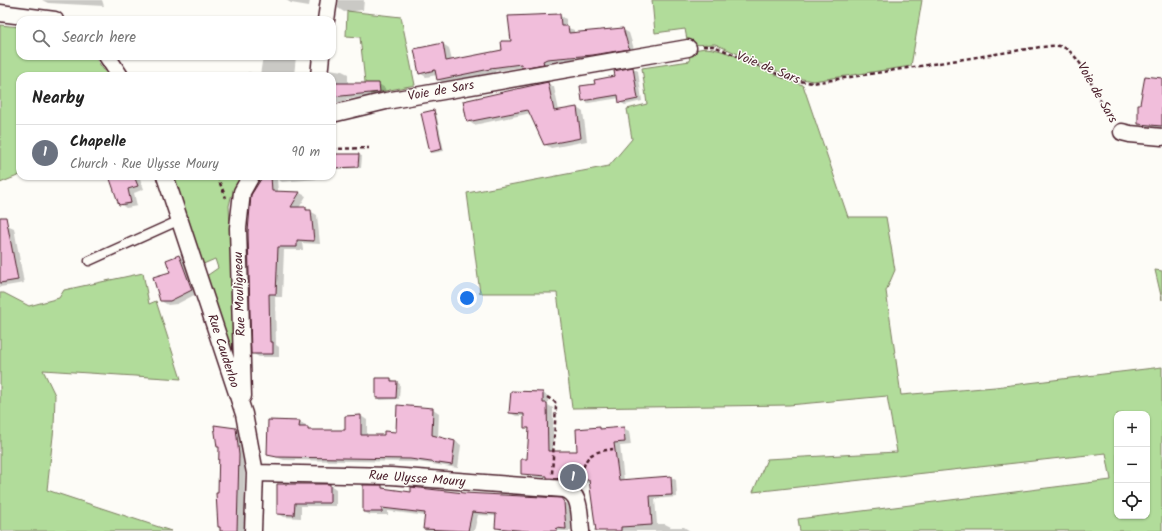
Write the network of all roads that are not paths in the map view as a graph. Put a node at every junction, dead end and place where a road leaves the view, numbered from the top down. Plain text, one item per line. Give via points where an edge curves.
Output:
1 (329, 0) edge
2 (0, 13) edge
3 (24, 16) edge
4 (327, 16) edge
5 (688, 48) road end
6 (110, 60) edge
7 (321, 60) edge
8 (117, 72) edge
9 (319, 72) edge
10 (336, 113) edge
11 (1122, 132) road end
12 (1162, 137) edge
13 (166, 180) edge
14 (249, 180) edge
15 (180, 220) junction
16 (89, 261) dead end
17 (244, 414) junction
18 (255, 473) junction
19 (253, 531) edge
20 (581, 531) edge

1 - 4 street
2 - 3 street
5 - 10 street, Voie de Sars via 386,101
6 - 8 street
7 - 9 street
11 - 12 street, Voie de Sars
13 - 15 street, Rue Cauderloo
14 - 17 street, Rue Mouligneau via 242,192 238,228
15 - 16 lane
15 - 17 street, Rue Cauderloo
17 - 18 street, Rue Cauderloo
18 - 19 street, Rue Cauderloo
18 - 20 street, Rue Ulysse Moury via 392,476 564,489 575,496

